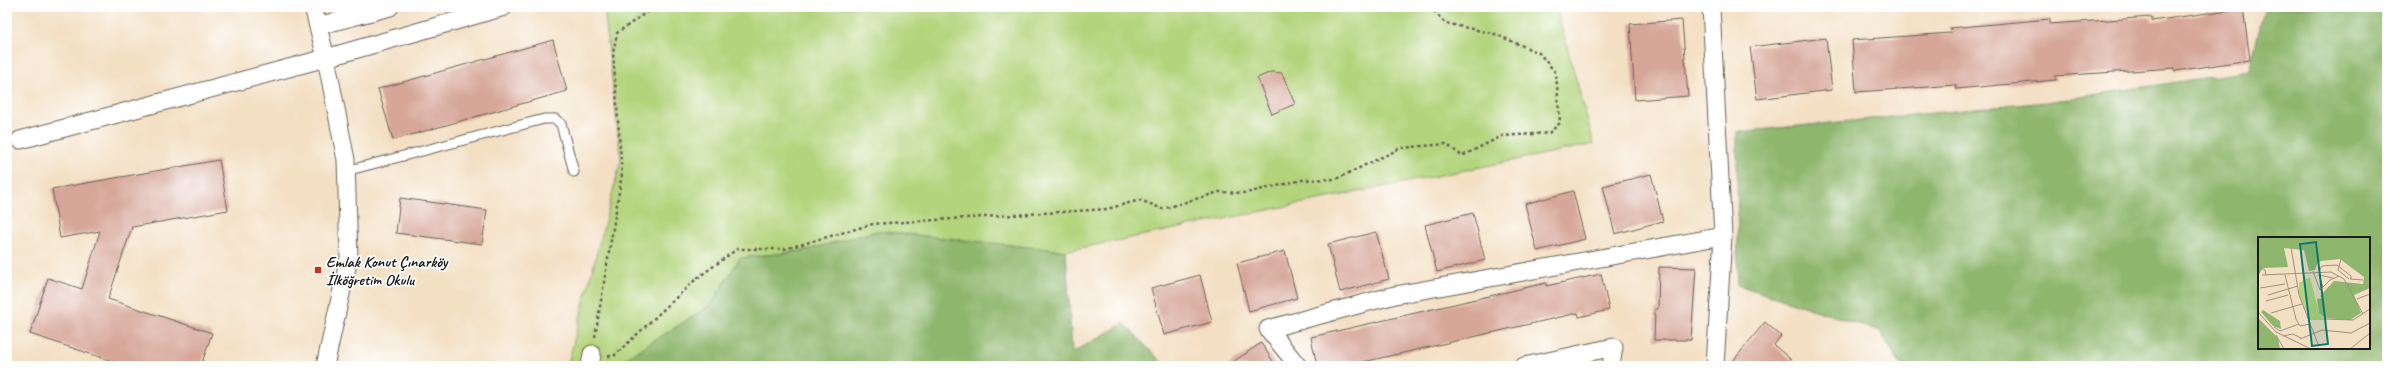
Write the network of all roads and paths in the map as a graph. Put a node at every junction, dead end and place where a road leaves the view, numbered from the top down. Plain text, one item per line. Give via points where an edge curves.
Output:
1 (313, 7) edge
2 (390, 7) edge
3 (504, 7) edge
4 (654, 7) edge
5 (1415, 7) edge
6 (1711, 7) edge
7 (318, 26) junction
8 (326, 58) junction
9 (20, 140) dead end
10 (346, 171) junction
11 (574, 172) dead end
12 (1723, 236) junction
13 (591, 360) edge
14 (325, 366) edge
15 (1298, 366) edge
16 (1524, 366) edge
17 (1611, 366) edge
18 (1715, 366) edge

1 - 7 street
2 - 7 street
3 - 8 street
4 - 13 path via 617,33 612,53 622,174
5 - 13 path via 1432,9 1445,23 1495,34 1539,53 1556,73 1560,123 1549,133 1502,136 1462,156 1446,144 1401,148 1336,178 1302,180 1246,193 1219,192 1163,209 1140,200 1107,209 872,224 785,249 737,249 696,279 614,356
6 - 12 street
7 - 8 street
8 - 9 street
8 - 10 street
10 - 11 lane via 544,119 555,119 561,124
10 - 14 street via 349,258
12 - 15 street via 1395,295 1268,329
12 - 18 street
16 - 17 street via 1614,347

